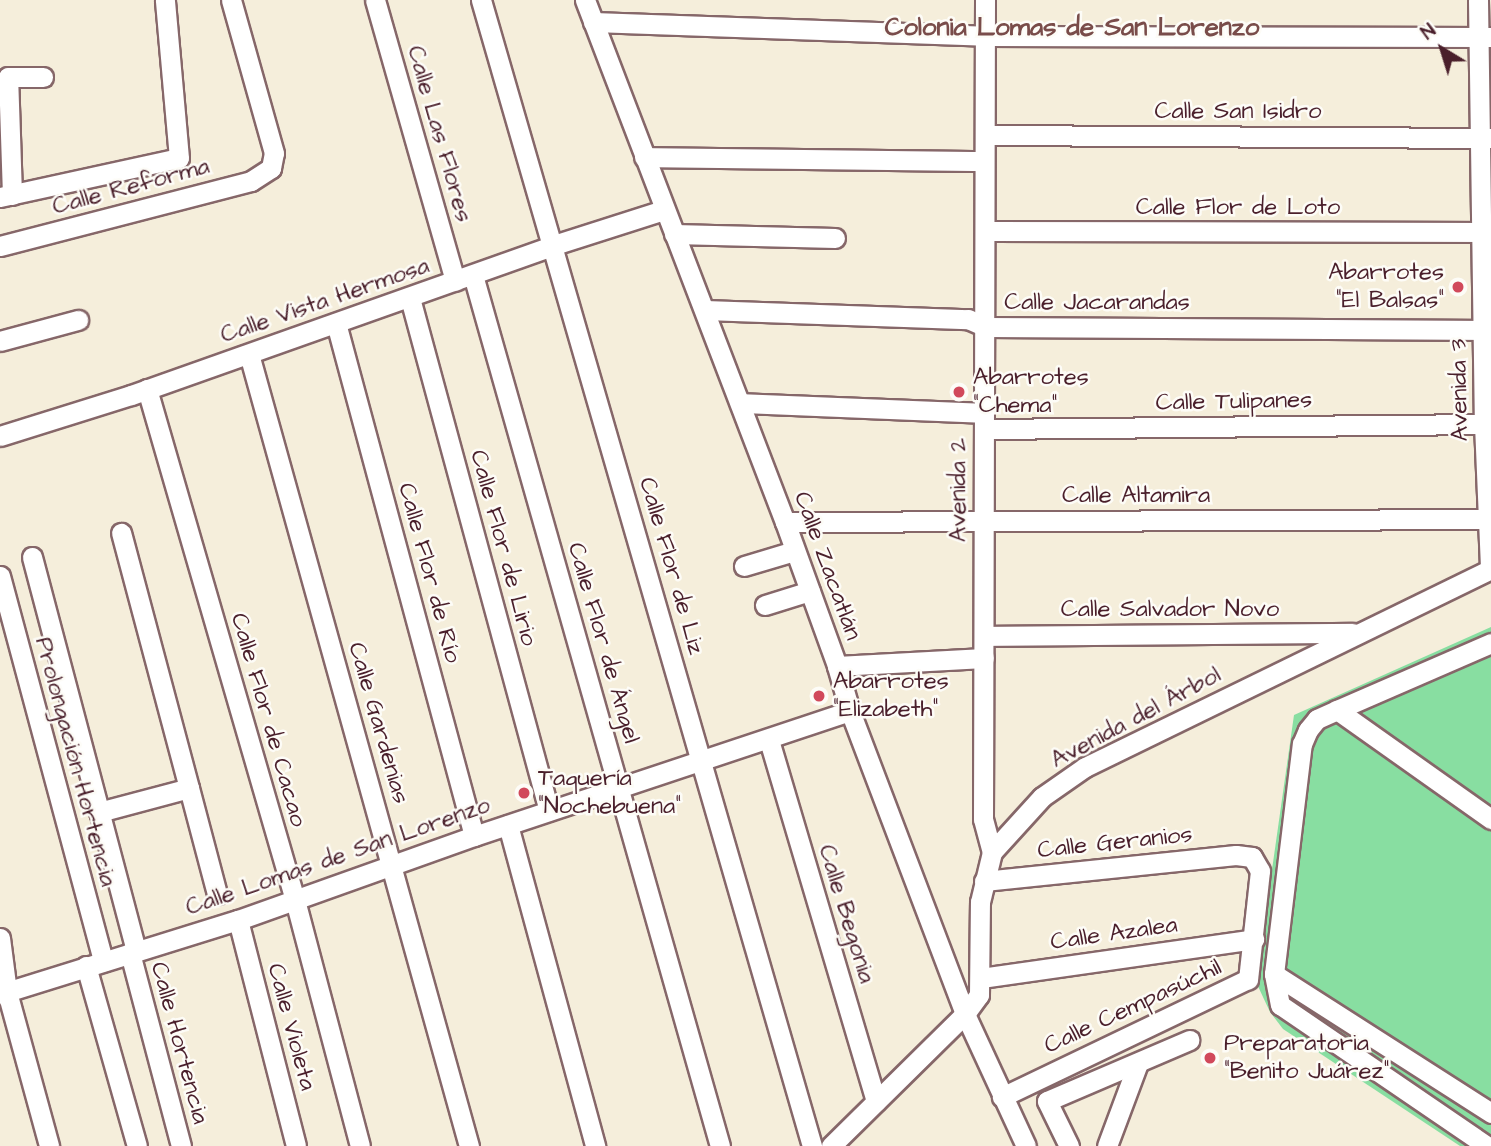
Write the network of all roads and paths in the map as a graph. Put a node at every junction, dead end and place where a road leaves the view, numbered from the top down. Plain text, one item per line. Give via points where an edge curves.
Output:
1 (164, 0) edge
2 (231, 0) edge
3 (375, 0) edge
4 (481, 0) edge
5 (585, 0) edge
6 (985, 0) edge
7 (1478, 0) edge
8 (593, 22) junction
9 (985, 36) junction
10 (1485, 37) edge
11 (43, 77) dead end
12 (986, 135) junction
13 (1486, 138) edge
14 (644, 157) junction
15 (984, 161) junction
16 (6, 196) edge
17 (664, 211) junction
18 (986, 232) junction
19 (1486, 232) edge
20 (674, 234) junction
21 (835, 238) dead end
22 (554, 245) junction
23 (0, 246) edge
24 (464, 278) junction
25 (410, 298) junction
26 (705, 310) junction
27 (78, 320) dead end
28 (336, 323) junction
29 (986, 327) junction
30 (1487, 330) edge
31 (0, 341) edge
32 (249, 354) junction
33 (147, 389) junction
34 (740, 403) junction
35 (984, 421) junction
36 (1484, 424) junction
37 (0, 436) edge
38 (1488, 468) edge
39 (1487, 519) junction
40 (785, 522) junction
41 (984, 522) junction
42 (121, 533) dead end
43 (794, 551) junction
44 (32, 557) dead end
45 (744, 566) dead end
46 (1491, 569) edge
47 (0, 576) edge
48 (810, 591) junction
49 (765, 605) dead end
50 (1356, 634) junction
51 (984, 636) junction
52 (1491, 643) edge
53 (984, 658) junction
54 (838, 666) junction
55 (1337, 710) junction
56 (850, 711) junction
57 (769, 740) junction
58 (701, 763) junction
59 (189, 788) junction
60 (619, 790) junction
61 (549, 811) junction
62 (99, 812) junction
63 (1491, 820) edge
64 (508, 825) junction
65 (474, 836) junction
66 (992, 852) junction
67 (1252, 857) joint
68 (393, 866) junction
69 (984, 881) junction
70 (217, 894) dead end
71 (295, 901) junction
72 (238, 920) junction
73 (0, 938) edge
74 (1254, 939) junction
75 (133, 952) junction
76 (94, 964) junction
77 (1274, 974) junction
78 (981, 978) junction
79 (3, 993) edge
80 (965, 1014) junction
81 (1189, 1041) dead end
82 (1393, 1051) junction
83 (1138, 1063) junction
84 (1378, 1072) junction
85 (1002, 1097) junction
86 (876, 1101) junction
87 (1491, 1113) edge
88 (49, 1146) edge
89 (137, 1146) edge
90 (181, 1146) edge
91 (296, 1146) edge
92 (359, 1146) edge
93 (470, 1146) edge
94 (595, 1146) edge
95 (720, 1146) edge
96 (813, 1146) edge
97 (831, 1146) edge
98 (1026, 1146) edge
99 (1069, 1146) edge
100 (1107, 1146) edge
101 (1487, 1146) edge

1 - 16 street via 179,158
2 - 23 street, Calle Reforma via 274,153 271,168 251,181
3 - 24 street, Calle Las Flores
4 - 22 street, Calle Flor de Liz
5 - 8 street, Calle Zacatlán
6 - 9 street, Avenida 2
7 - 10 street, Avenida 3
8 - 9 street
8 - 14 street, Calle Zacatlán
9 - 10 street
9 - 12 street, Avenida 2
10 - 13 street, Avenida 3
11 - 16 street via 8,78
12 - 13 street, Calle San Isidro
12 - 15 street, Avenida 2
13 - 19 street, Avenida 3
14 - 15 street
14 - 17 street, Calle Zacatlán
15 - 18 street, Avenida 2
17 - 20 street, Calle Zacatlán
17 - 22 street, Calle Vista Hermosa
18 - 19 street, Calle Flor de Loto
18 - 29 street, Avenida 2
19 - 30 street, Avenida 3
20 - 21 street
20 - 26 street, Calle Zacatlán
22 - 24 street, Calle Vista Hermosa
22 - 58 street, Calle Flor de Liz
24 - 25 street, Calle Vista Hermosa
24 - 60 street, Calle Flor de Ángel
25 - 28 street, Calle Vista Hermosa
25 - 61 street, Calle Flor de Lirio
26 - 29 street, Calle Jacarandas via 968,319
26 - 34 street, Calle Zacatlán
27 - 31 street
28 - 32 street, Calle Vista Hermosa
28 - 65 street, Calle Flor de Río
29 - 30 street, Calle Jacarandas
29 - 35 street, Avenida 2
30 - 36 street, Avenida 3
32 - 33 street, Calle Vista Hermosa
32 - 68 street, Calle Gardenias
33 - 37 street, Calle Vista Hermosa
33 - 71 street, Calle Flor de Cacao
34 - 35 street, Calle Tulipanes
34 - 40 street, Calle Zacatlán
35 - 36 street, Calle Tulipanes
35 - 41 street, Avenida 2
36 - 38 street, Avenida 3
38 - 39 street, Avenida 3
39 - 41 street, Calle Altamira
39 - 46 street, Avenida 3
40 - 41 street, Calle Altamira
40 - 43 street, Calle Zacatlán
41 - 51 street, Avenida 2
42 - 59 street
43 - 45 street
43 - 48 street, Calle Zacatlán
44 - 62 street, Calle Hortencia
46 - 50 street, Avenida del Árbol
47 - 76 street, Prolongación Hortencia
48 - 49 street
48 - 54 street, Calle Zacatlán
50 - 51 street, Calle Salvador Novo
50 - 66 street, Avenida del Árbol via 1085,767 1042,797
51 - 53 street, Avenida 2
52 - 55 street
53 - 54 street
53 - 66 street, Avenida 2 via 983,819
54 - 56 street, Calle Zacatlán
55 - 63 street
55 - 77 street via 1317,719 1302,744
56 - 57 street, Calle Lomas de San Lorenzo
56 - 80 street, Calle Zacatlán
57 - 58 street, Calle Lomas de San Lorenzo
57 - 86 street, Calle Begonia
58 - 60 street, Calle Lomas de San Lorenzo
58 - 96 street, Calle Flor de Liz
59 - 62 street
59 - 70 street
60 - 61 street, Calle Lomas de San Lorenzo
60 - 95 street, Calle Flor de Ángel
61 - 64 street, Calle Lomas de San Lorenzo
62 - 75 street, Calle Hortencia
64 - 65 street, Calle Lomas de San Lorenzo
64 - 94 street
65 - 68 street, Calle Lomas de San Lorenzo
66 - 69 street, Avenida del Árbol
67 - 69 street, Calle Geranios
67 - 74 street, Calle Cempasúchil via 1261,871
68 - 71 street, Calle Lomas de San Lorenzo
68 - 93 street, Calle Gardenias
69 - 78 street, Avenida del Árbol via 978,941
71 - 72 street, Calle Lomas de San Lorenzo
71 - 92 street, Calle Flor de Cacao
72 - 75 street, Calle Lomas de San Lorenzo
72 - 91 street, Calle Violeta
73 - 79 street
74 - 78 street, Calle Azalea
74 - 85 street, Calle Cempasúchil via 1248,979
75 - 76 street, Calle Lomas de San Lorenzo
75 - 90 street, Calle Hortencia
76 - 79 street, Calle Lomas de San Lorenzo
76 - 89 street, Prolongación Hortencia
77 - 82 street
77 - 84 street via 1280,1005
78 - 80 street, Avenida del Árbol via 979,995
79 - 88 street
80 - 85 street, Calle Zacatlán
80 - 86 street, Avenida del Árbol
81 - 83 street
82 - 84 street
82 - 87 street
83 - 99 street via 1048,1101
83 - 100 street
84 - 101 street
85 - 98 street, Calle Zacatlán
86 - 97 street, Avenida del Árbol

